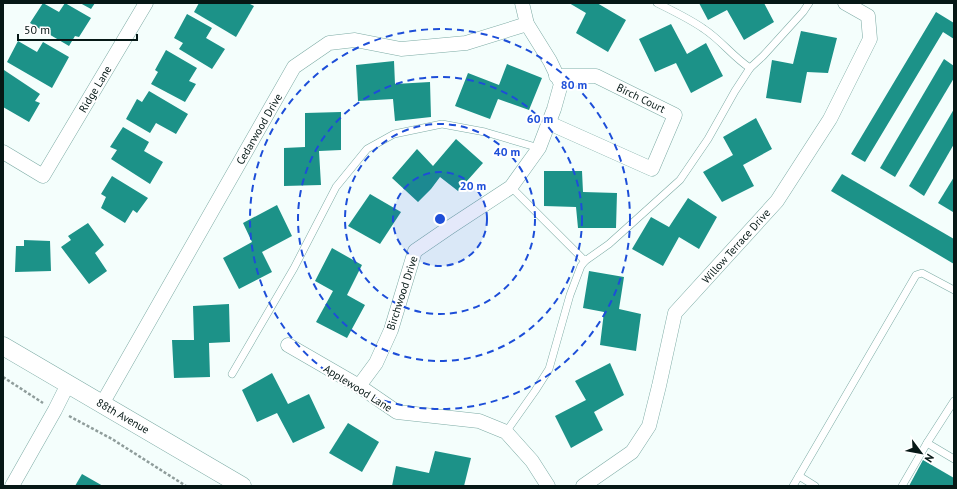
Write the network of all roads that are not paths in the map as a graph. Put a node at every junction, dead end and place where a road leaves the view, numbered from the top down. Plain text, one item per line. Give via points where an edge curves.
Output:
1 (146, 3) edge
2 (522, 3) edge
3 (657, 3) edge
4 (809, 3) edge
5 (845, 3) edge
6 (527, 24) junction
7 (750, 68) junction
8 (556, 76) junction
9 (549, 123) junction
10 (539, 148) junction
11 (3, 152) edge
12 (511, 188) junction
13 (585, 261) junction
14 (954, 290) edge
15 (288, 345) dead end
16 (3, 346) edge
17 (232, 374) dead end
18 (68, 384) junction
19 (359, 386) junction
20 (954, 401) edge
21 (102, 404) junction
22 (506, 432) junction
23 (927, 443) junction
24 (954, 459) edge
25 (799, 476) junction
26 (12, 486) edge
27 (242, 486) edge
28 (548, 486) edge
29 (583, 486) edge
30 (793, 486) edge
31 (815, 486) edge
32 (902, 486) edge

1 - 11 street, Ridge Lane via 43,176
2 - 6 street, Birchwood Drive
3 - 7 lane via 705,29
4 - 7 lane
5 - 29 street, Willow Terrace Drive via 868,16 870,39 830,119 777,201 675,313 649,426 632,452
6 - 8 street, Birchwood Drive via 550,61
6 - 21 street, Cedarwood Drive via 466,43 401,49 355,40 329,43 294,67
7 - 13 lane via 708,140 680,180 609,244
8 - 9 street, Birchwood Drive via 560,84
8 - 9 street, Birch Court via 596,76 675,115 652,169
9 - 10 street, Birchwood Drive
10 - 12 street, Birchwood Drive
10 - 17 lane via 486,132 442,124 394,134 367,149 336,187 294,268
12 - 13 lane
12 - 19 street, Birchwood Drive via 415,251 391,330 376,363
13 - 22 lane via 570,295 549,368
14 - 25 lane via 922,273 916,275
15 - 19 street, Applewood Lane
16 - 18 street, 88th Avenue
18 - 21 street, 88th Avenue
18 - 26 street
19 - 22 street, Applewood Lane via 397,412 479,422
20 - 23 lane
21 - 27 street, 88th Avenue
22 - 28 street, Applewood Lane via 532,461
23 - 24 lane
23 - 32 lane
25 - 30 lane
25 - 31 lane

